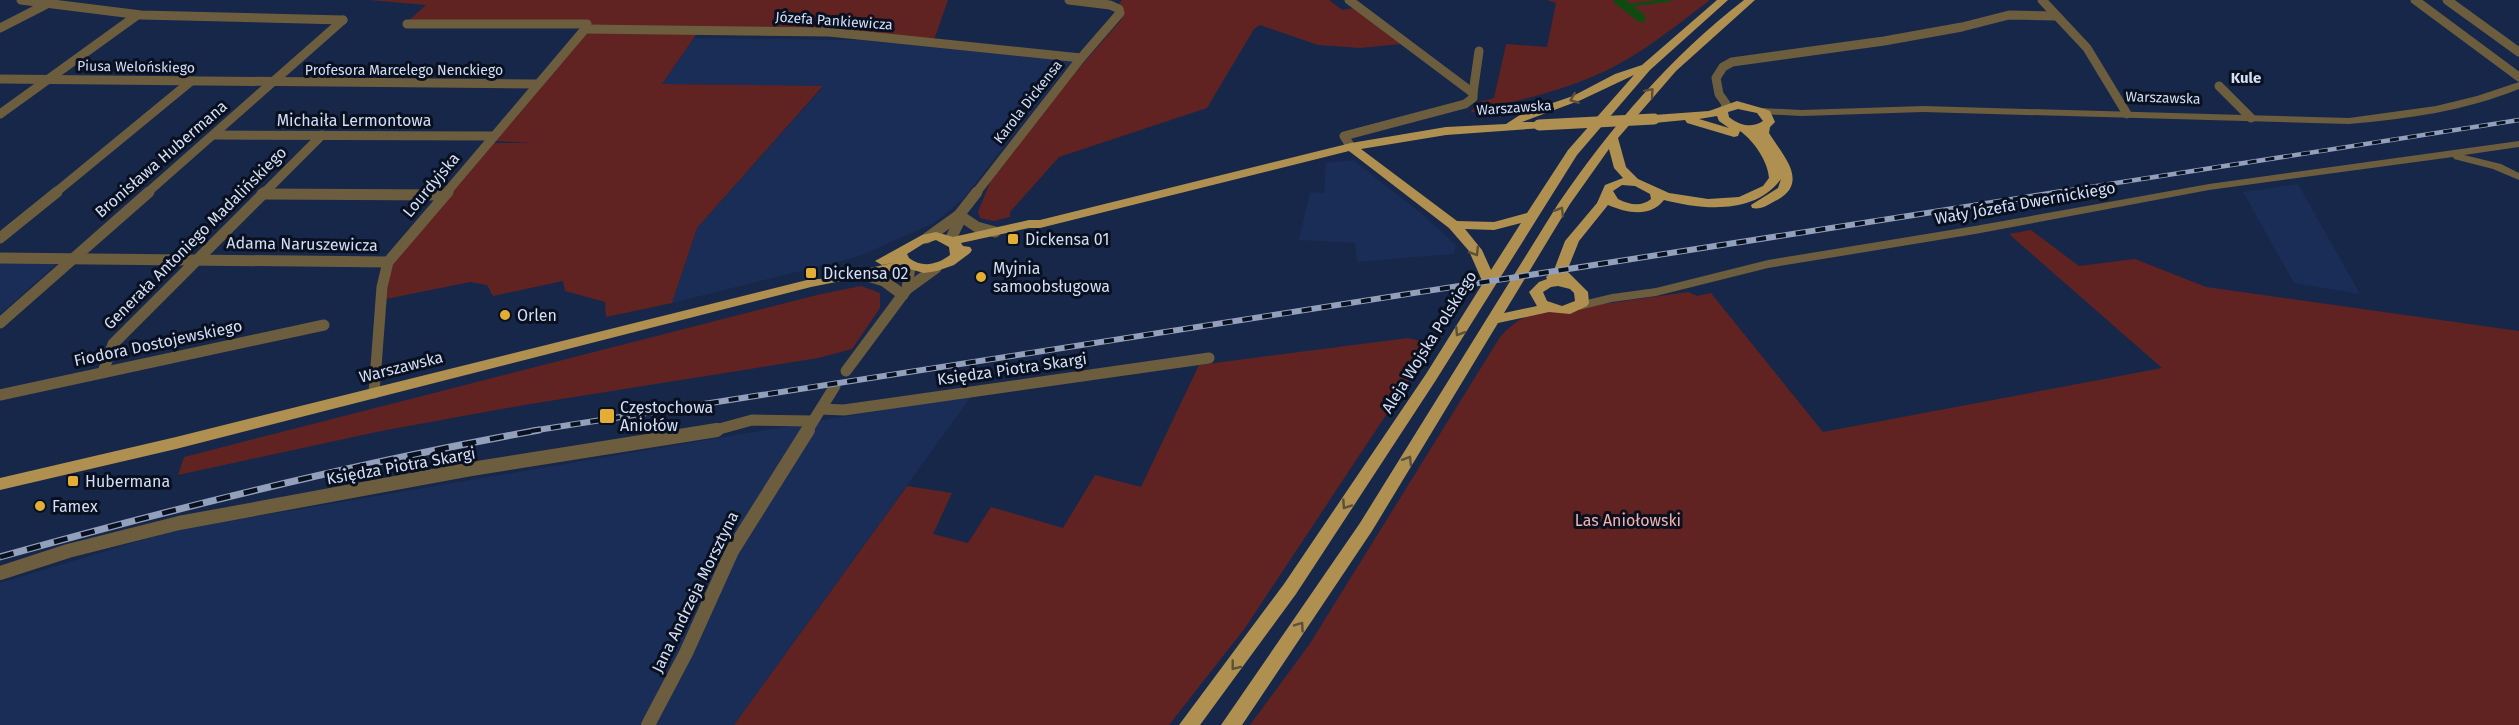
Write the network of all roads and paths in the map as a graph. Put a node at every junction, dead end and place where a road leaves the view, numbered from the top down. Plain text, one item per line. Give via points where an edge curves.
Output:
1 (21, 0) edge
2 (1069, 0) edge
3 (1349, 0) edge
4 (1723, 0) edge
5 (1750, 0) edge
6 (2042, 0) edge
7 (2415, 0) edge
8 (2447, 0) edge
9 (45, 4) junction
10 (136, 16) junction
11 (2055, 16) junction
12 (407, 24) dead end
13 (0, 28) edge
14 (585, 29) junction
15 (1479, 51) dead end
16 (2519, 52) edge
17 (1081, 58) junction
18 (1646, 68) junction
19 (2519, 77) edge
20 (0, 79) edge
21 (48, 80) junction
22 (190, 82) junction
23 (271, 83) junction
24 (537, 84) junction
25 (2219, 86) dead end
26 (2519, 86) edge
27 (1720, 91) junction
28 (1473, 93) junction
29 (1744, 105) junction
30 (1761, 111) junction
31 (1802, 113) junction
32 (0, 114) edge
33 (1724, 114) junction
34 (2127, 114) junction
35 (2251, 118) junction
36 (1685, 119) junction
37 (1766, 124) junction
38 (1509, 126) junction
39 (1743, 128) junction
40 (214, 135) junction
41 (322, 135) junction
42 (494, 135) junction
43 (1612, 136) junction
44 (1391, 139) junction
45 (1757, 143) junction
46 (2519, 144) edge
47 (1351, 147) junction
48 (2493, 148) junction
49 (2447, 155) junction
50 (1372, 162) junction
51 (2498, 166) junction
52 (2519, 177) edge
53 (1634, 182) junction
54 (262, 194) junction
55 (444, 195) junction
56 (1607, 195) junction
57 (1656, 198) junction
58 (1625, 207) junction
59 (1597, 213) junction
60 (1533, 216) junction
61 (960, 217) junction
62 (1040, 225) junction
63 (1454, 225) junction
64 (996, 232) junction
65 (0, 238) edge
66 (927, 238) junction
67 (953, 245) junction
68 (0, 258) edge
69 (71, 259) junction
70 (195, 260) junction
71 (906, 261) junction
72 (388, 262) junction
73 (936, 268) junction
74 (861, 274) junction
75 (1555, 277) junction
76 (1490, 282) junction
77 (811, 283) junction
78 (1576, 288) junction
79 (905, 292) junction
80 (1612, 298) junction
81 (1580, 306) junction
82 (1549, 308) junction
83 (1493, 320) junction
84 (0, 323) edge
85 (324, 325) dead end
86 (1209, 358) dead end
87 (846, 371) dead end
88 (103, 372) junction
89 (835, 386) dead end
90 (374, 393) junction
91 (0, 395) edge
92 (817, 415) junction
93 (0, 484) edge
94 (0, 573) edge
95 (648, 725) edge
96 (1189, 725) edge
97 (1231, 725) edge

1 - 9 street
2 - 17 street, Karola Dickensa via 1110,5 1120,13
3 - 28 street, Warszawska
4 - 18 main road, Aleja Wojska Polskiego
43 -> 5 main road via 1695,45
6 - 11 street
7 - 19 street
8 - 16 street
9 - 10 street
9 - 13 street
10 - 21 street
10 - 23 street, Bronisława Hubermana via 343,20
11 - 27 street via 2009,15 1884,41 1741,60 1716,74
11 - 34 street via 2087,48
12 - 14 street, Józefa Pankiewicza via 587,24
14 - 17 street, Józefa Pankiewicza via 829,32
14 - 24 street, Lourdyjska
15 - 28 street, Warszawska
17 - 61 street, Karola Dickensa
18 -> 38 main road via 1631,70 1575,99 1520,117
18 - 60 main road, Aleja Wojska Polskiego via 1572,153
20 - 21 street, Piusa Welońskiego
21 - 22 street, Piusa Welońskiego
21 - 32 street
22 - 23 street, Piusa Welońskiego
22 - 65 street
23 - 24 street, Profesora Marcelego Nenckiego
23 - 40 street, Bronisława Hubermana
24 - 42 street, Lourdyjska
25 - 35 street
26 - 35 street, Warszawska via 2491,96 2377,119
27 - 29 street
27 - 33 street via 1726,104
28 - 47 street, Warszawska via 1471,101 1465,104 1344,136
29 - 30 main road
29 - 33 main road
30 - 31 street, Warszawska
30 - 37 main road via 1766,114
31 - 34 street, Warszawska via 1902,109
31 - 37 street, Warszawska
33 - 36 main road, Warszawska
33 - 39 main road
34 - 35 street, Warszawska
36 - 38 main road, Warszawska, bridge
36 - 45 main road via 1728,130
37 - 39 main road
37 - 57 main road via 1763,133 1788,175 1783,189 1771,200 1734,209
38 - 44 main road, Warszawska
39 - 45 main road via 1756,137
40 - 41 street, Michaiła Lermontowa
40 - 69 street, Bronisława Hubermana
41 - 42 street, Michaiła Lermontowa
41 - 54 street, Generała Antoniego Madalińskiego
42 - 55 street, Lourdyjska
43 - 53 main road via 1620,168
83 -> 43 main road via 1564,204
44 - 47 main road, Warszawska
44 - 50 main road via 1374,151
45 - 57 main road via 1776,171 1773,184 1758,195 1734,202
46 - 48 street, Wały Józefa Dwernickiego
47 - 50 main road
47 - 62 main road, Warszawska
48 - 49 street, Wały Józefa Dwernickiego
48 - 51 street
49 - 51 street, Wały Józefa Dwernickiego
49 - 80 street, Wały Józefa Dwernickiego via 2209,187 1768,264 1656,292
50 - 63 main road
51 - 52 street, Wały Józefa Dwernickiego
53 - 56 main road via 1612,184
53 - 57 main road via 1649,186
54 - 55 street
54 - 70 street, Generała Antoniego Madalińskiego
55 - 72 street, Lourdyjska
56 - 58 main road
56 - 59 main road
57 - 58 main road via 1640,209
58 - 59 main road
59 - 75 main road via 1568,248
60 - 63 main road via 1494,226
60 - 76 main road, Aleja Wojska Polskiego
61 - 64 street
61 - 66 street, Karola Dickensa
61 - 67 street, Karola Dickensa
62 - 64 main road, Warszawska
62 - 67 main road, Warszawska via 979,244
63 -> 76 main road via 1475,250
64 - 67 main road, Warszawska
66 - 67 main road
66 - 71 main road via 908,245
67 - 73 main road via 945,265
68 - 69 street, Adama Naruszewicza
69 - 70 street, Adama Naruszewicza
69 - 84 street, Bronisława Hubermana
70 - 72 street, Adama Naruszewicza
70 - 88 street, Generała Antoniego Madalińskiego via 113,344
71 - 73 main road via 918,269
71 - 74 main road, Warszawska
71 - 77 main road, Warszawska via 889,259 817,278
71 - 79 street
72 - 90 street, Lourdyjska via 382,286
73 - 79 street
74 - 77 main road, Warszawska
74 - 79 street
75 - 78 main road
75 - 82 main road via 1538,288 1536,295
76 -> 96 main road, Aleja Wojska Polskiego via 1290,589
77 - 90 main road, Warszawska
78 - 80 street, Wały Józefa Dwernickiego
78 - 81 main road via 1583,296
79 - 87 street
80 - 81 street, Wały Józefa Dwernickiego
81 - 82 main road via 1566,310
82 - 83 main road
97 -> 83 main road via 1366,527
85 - 88 street, Fiodora Dostojewskiego
86 - 92 street, Księdza Piotra Skargi
88 - 91 street, Fiodora Dostojewskiego
89 - 92 street, Jana Andrzeja Morsztyna
90 - 93 main road, Warszawska
92 - 94 street, Księdza Piotra Skargi via 752,420 712,431 471,469 214,517 114,538
92 - 95 street, Jana Andrzeja Morsztyna via 732,551

